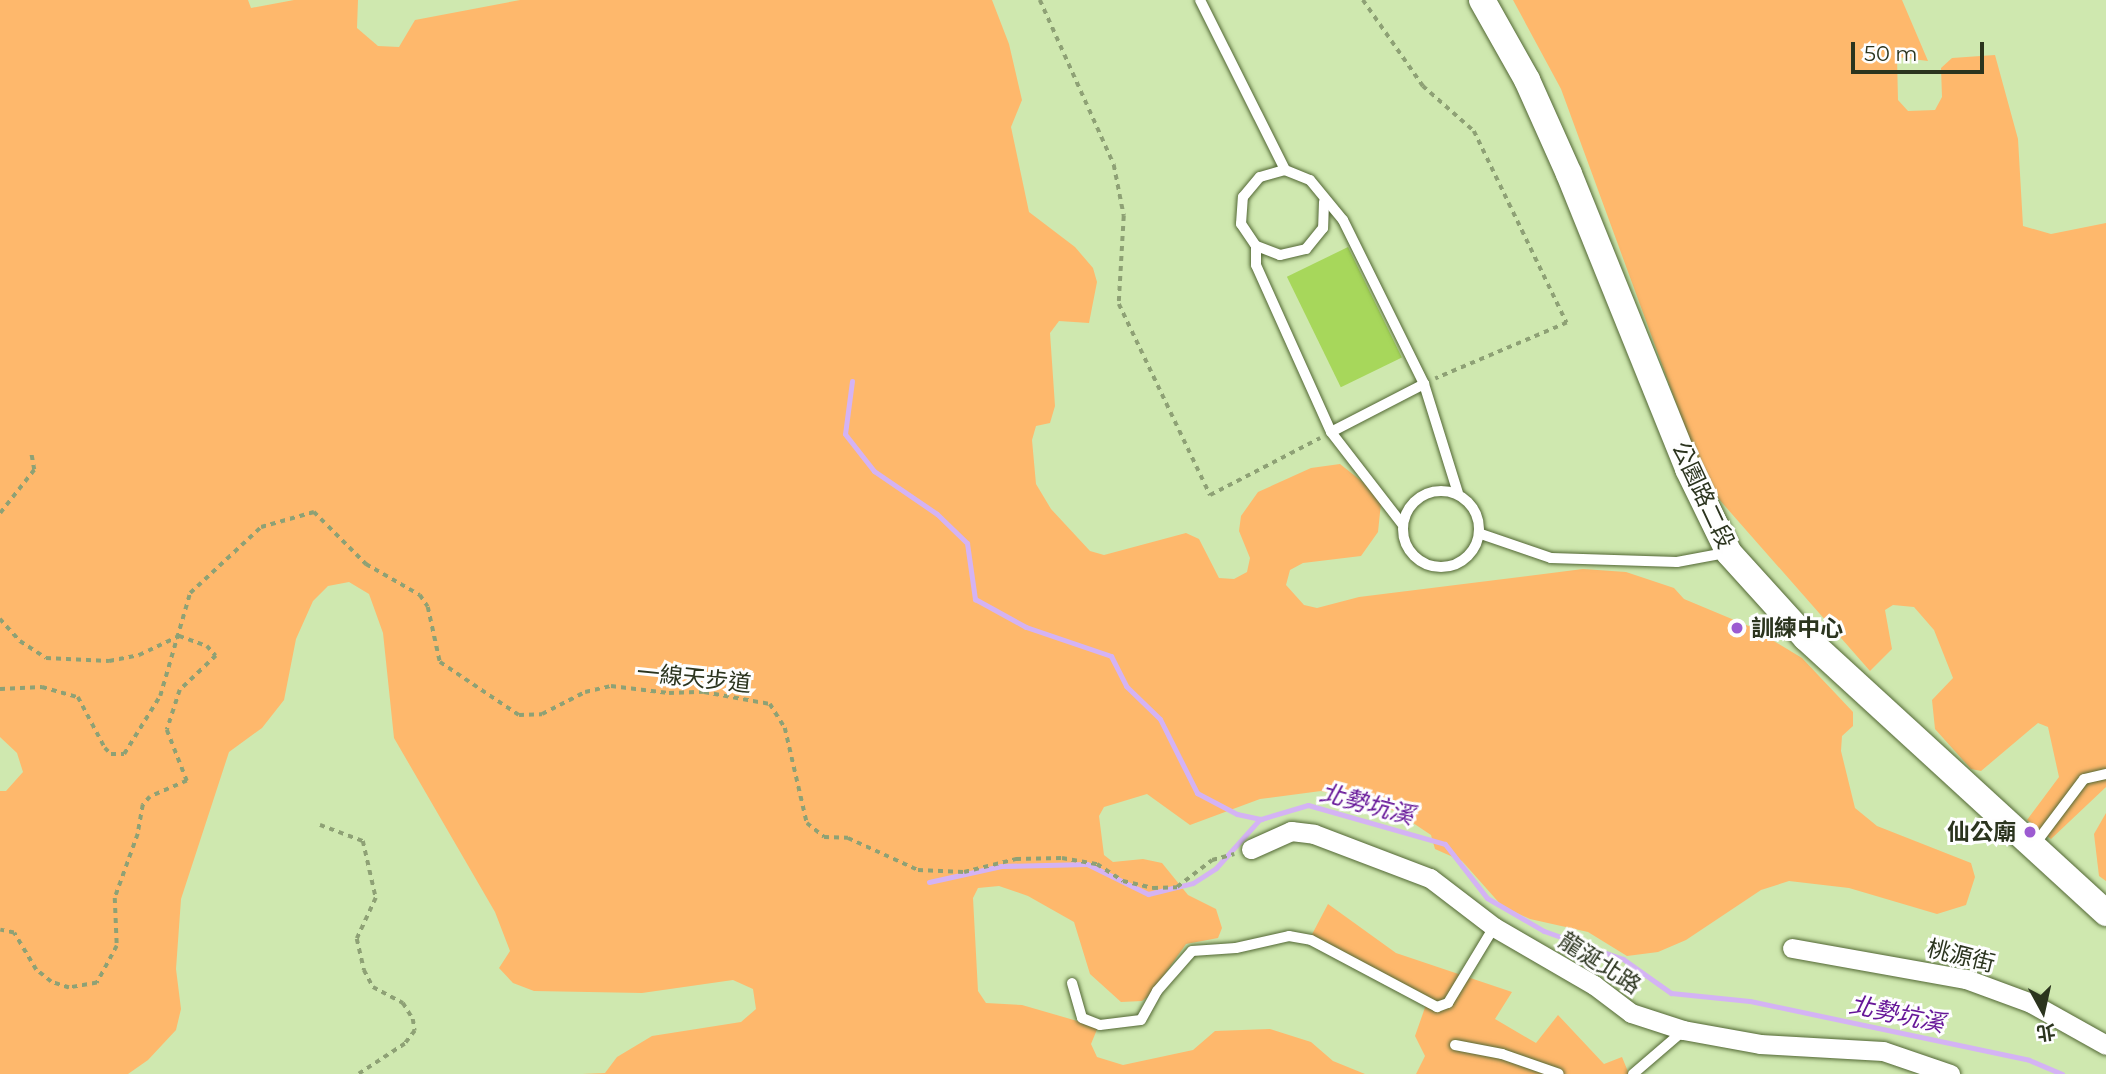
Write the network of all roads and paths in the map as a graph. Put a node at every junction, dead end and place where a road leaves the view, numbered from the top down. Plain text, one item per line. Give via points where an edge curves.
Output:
1 (1040, 0) edge
2 (1200, 0) edge
3 (1363, 0) edge
4 (1482, 0) edge
5 (1285, 170) junction
6 (1324, 202) junction
7 (1256, 246) junction
8 (1424, 384) junction
9 (1331, 432) junction
10 (31, 453) dead end
11 (1458, 493) junction
12 (0, 513) edge
13 (1402, 524) junction
14 (1481, 534) junction
15 (1729, 553) junction
16 (0, 619) edge
17 (179, 636) junction
18 (0, 689) edge
19 (2106, 774) edge
20 (320, 825) dead end
21 (2033, 848) junction
22 (1251, 849) joint
23 (2106, 912) edge
24 (1494, 927) junction
25 (0, 930) edge
26 (1792, 948) dead end
27 (1072, 983) dead end
28 (1683, 1030) junction
29 (1455, 1045) dead end
30 (2106, 1045) edge
31 (1528, 1063) junction
32 (359, 1074) edge
33 (1525, 1074) edge
34 (1559, 1074) edge
35 (1633, 1074) edge
36 (1950, 1074) edge

1 - 9 path via 1114,166 1124,216 1119,304 1210,495
2 - 5 lane
3 - 8 path via 1423,86 1475,131 1567,323
4 - 15 main road, 公園路二段 via 1527,80 1569,174 1689,470
5 - 6 lane via 1310,180
5 - 7 lane via 1259,177 1243,197 1241,224
6 - 7 lane via 1322,228 1306,248 1280,255
6 - 8 lane via 1343,220
7 - 9 lane via 1256,265
8 - 9 lane
8 - 11 lane
9 - 13 lane
10 - 12 path via 34,470
11 - 13 lane via 1434,490 1412,502
11 - 14 lane via 1476,510
13 - 14 lane via 1406,548 1424,565 1449,568 1470,556
14 - 15 lane via 1551,558 1677,562
15 - 21 main road, 公園路二段 via 1805,638
16 - 17 path via 20,641 46,658 78,663 139,656
17 - 18 path, 一線天步道 via 160,696 124,754 111,754 104,748 78,697 42,687
17 - 22 path, 一線天步道 via 190,593 253,533 314,512 366,564 420,595 428,607 440,662 519,715 542,714 585,692 611,686 669,694 704,692 770,705 785,728 807,823 824,837 848,838 918,870 964,872 1016,859 1062,858 1097,864 1123,881 1153,888 1177,887 1212,860
17 - 25 path via 206,646 216,656 183,684 169,722 167,737 187,772 187,781 150,797 143,805 138,834 115,898 117,946 109,966 97,983 69,988 36,970 14,933
19 - 21 lane via 2084,779
20 - 32 path via 363,841 376,898 357,939 364,970 373,987 403,1003 415,1031 405,1044
21 - 23 main road, 公園路二段
22 - 24 street, 龍涎北路 via 1291,831 1314,834 1430,878
24 - 27 lane via 1448,1003 1437,1007 1311,940 1289,936 1236,948 1192,951 1157,991 1141,1020 1100,1025 1082,1018
24 - 28 street, 龍涎北路 via 1594,985 1631,1013
26 - 30 street, 桃源街 via 1966,979 2031,1003
28 - 35 lane
28 - 36 street, 龍涎北路 via 1760,1044 1883,1051
29 - 31 lane
31 - 33 lane
31 - 34 lane

